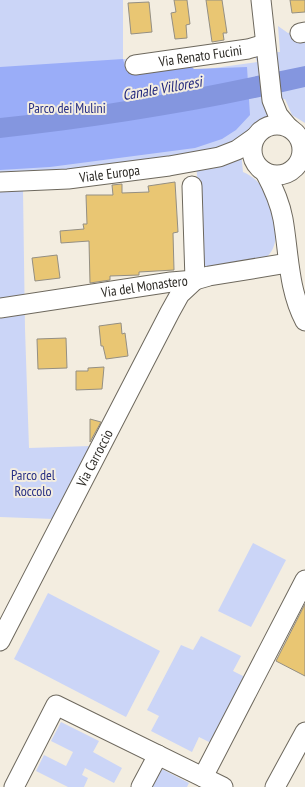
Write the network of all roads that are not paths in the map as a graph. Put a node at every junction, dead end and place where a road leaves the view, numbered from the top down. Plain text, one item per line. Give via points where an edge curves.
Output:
1 (260, 0) edge
2 (265, 50) junction
3 (135, 64) dead end
4 (272, 100) junction
5 (296, 132) edge
6 (257, 134) junction
7 (219, 157) junction
8 (299, 162) edge
9 (262, 169) junction
10 (0, 182) edge
11 (192, 186) dead end
12 (283, 218) junction
13 (288, 263) junction
14 (195, 280) junction
15 (0, 308) edge
16 (305, 321) edge
17 (305, 580) edge
18 (0, 641) edge
19 (305, 732) edge
20 (158, 755) junction
21 (203, 777) junction
22 (14, 787) edge
23 (141, 787) edge
24 (222, 787) edge
25 (275, 787) edge

1 - 2 street
2 - 3 street, Via Renato Fucini via 248,49
2 - 4 street
4 - 5 street via 278,115
4 - 6 street
5 - 6 street, Viale Europa via 279,124 269,126
5 - 8 street via 302,151
6 - 7 street, Viale Europa via 237,150
6 - 9 street via 252,153
7 - 9 street, Viale Europa via 239,160
7 - 10 street, Viale Europa via 68,179
8 - 9 street, Viale Europa via 285,174 275,175
8 - 12 street via 286,193
9 - 12 street via 276,195
11 - 14 street
12 - 13 street
13 - 14 street, Via del Monastero
13 - 16 street via 293,290
14 - 15 street, Via del Monastero
14 - 18 street, Via Carroccio via 180,294 170,312
17 - 21 street
19 - 25 street
20 - 21 street
20 - 22 street via 56,705
20 - 23 street
21 - 24 street

